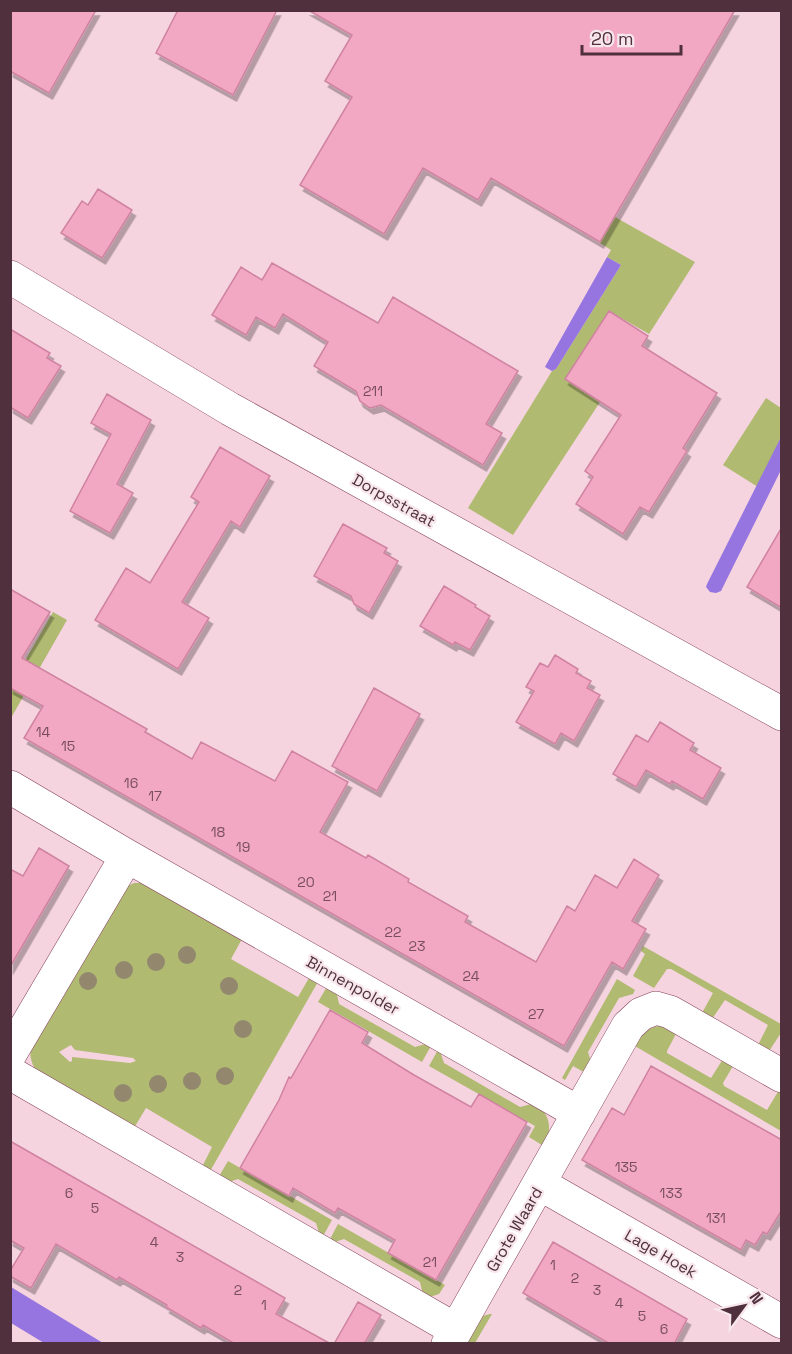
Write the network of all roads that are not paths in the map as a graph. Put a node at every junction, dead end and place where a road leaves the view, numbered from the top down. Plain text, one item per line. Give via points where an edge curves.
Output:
1 (10, 277) edge
2 (782, 714) edge
3 (10, 787) edge
4 (126, 856) junction
5 (10, 1054) edge
6 (10, 1073) edge
7 (782, 1076) edge
8 (579, 1113) junction
9 (540, 1184) junction
10 (782, 1322) edge
11 (452, 1337) edge

1 - 2 street, Dorpsstraat via 230,409
3 - 4 street, Binnenpolder
4 - 5 street
4 - 8 street, Binnenpolder
6 - 11 street
7 - 8 street, Grote Waard via 670,1012 656,1008 641,1014 628,1026
8 - 9 street, Grote Waard
9 - 10 street, Lage Hoek
9 - 11 street, Grote Waard

